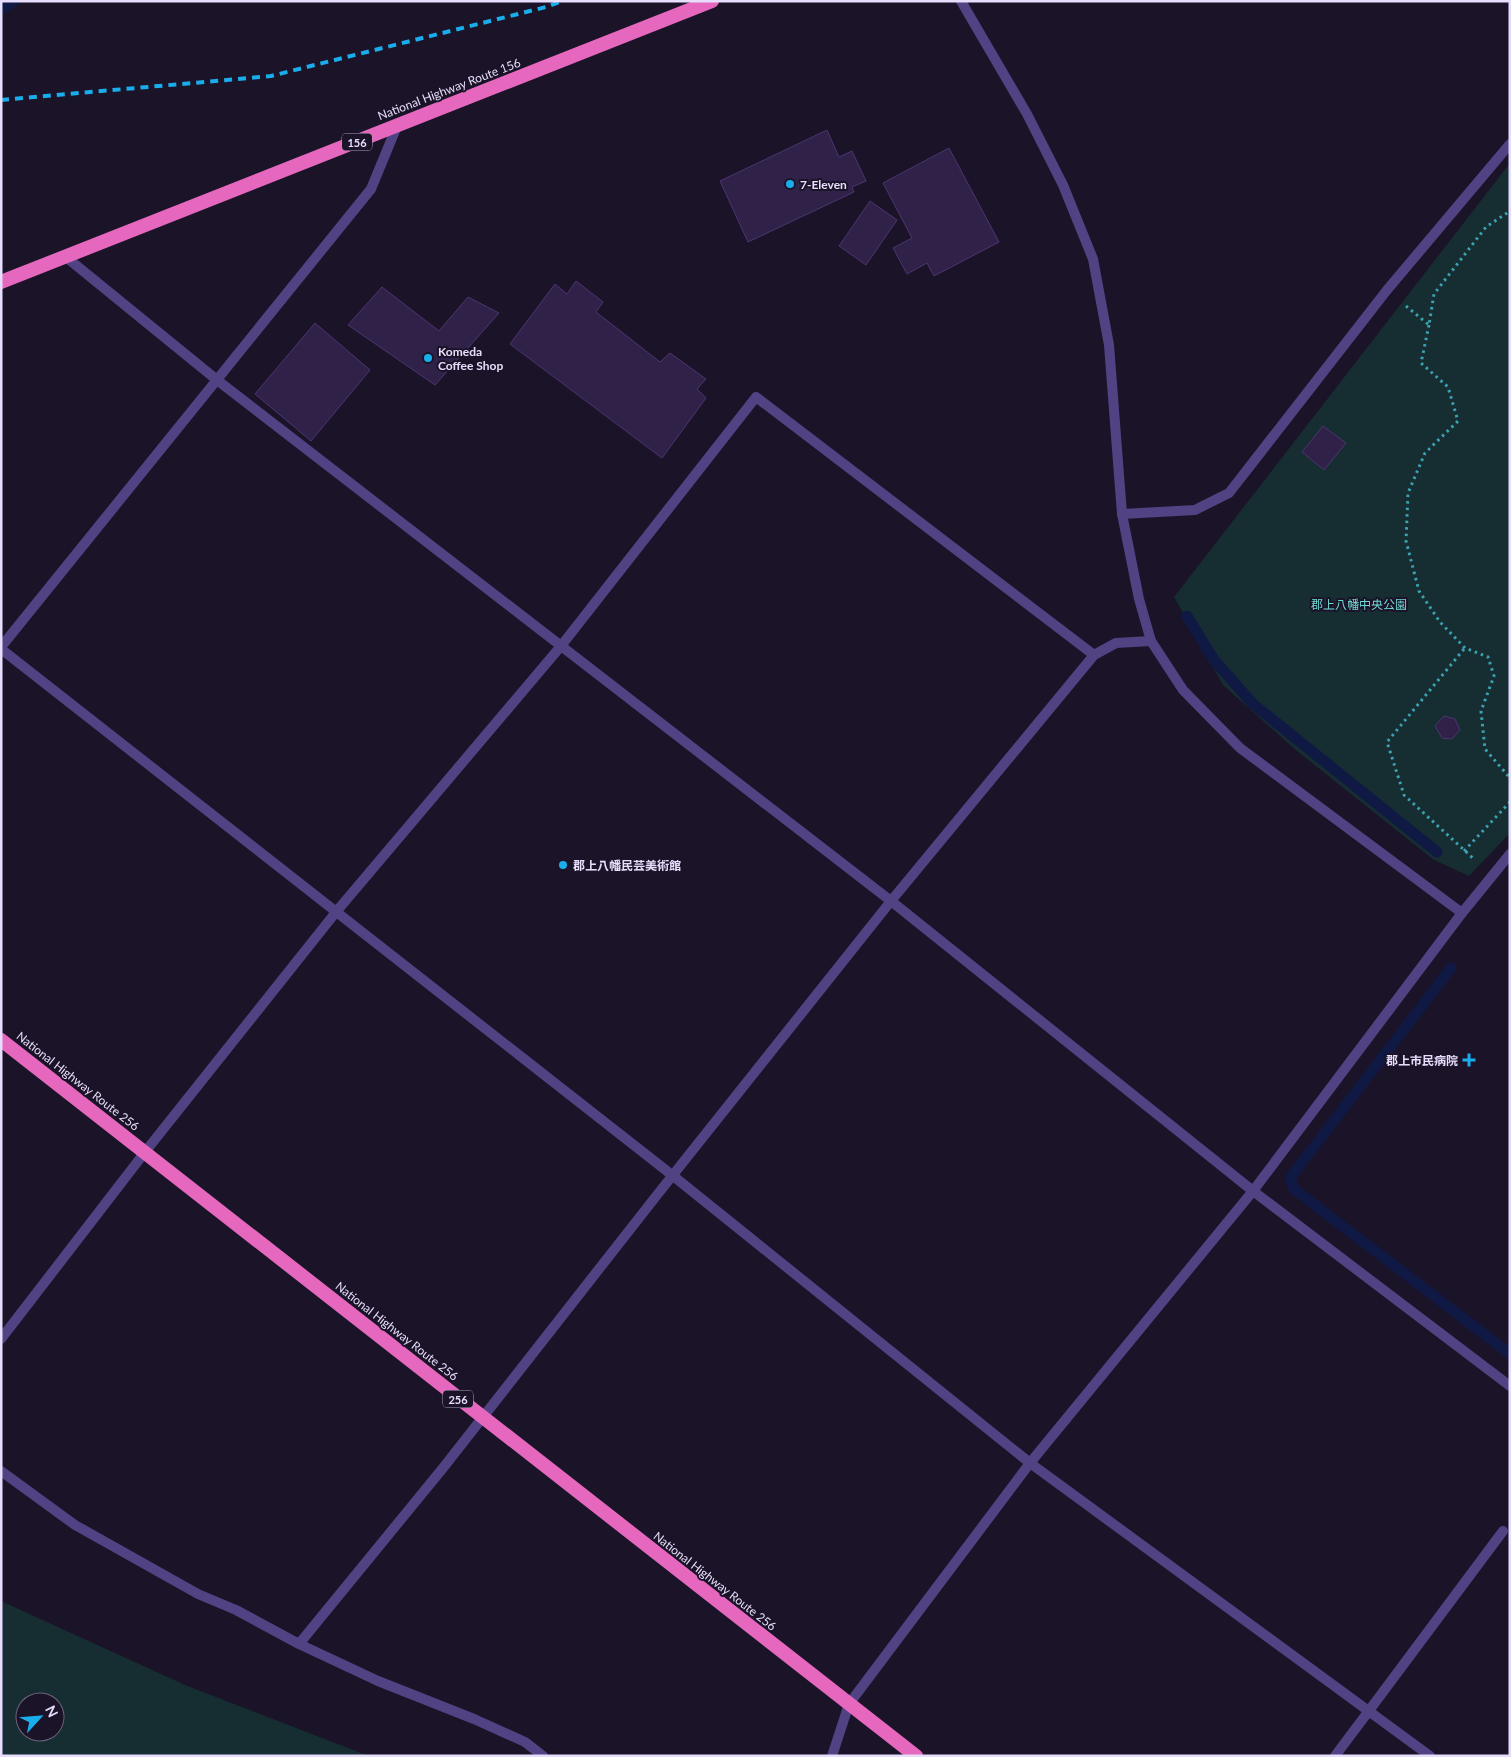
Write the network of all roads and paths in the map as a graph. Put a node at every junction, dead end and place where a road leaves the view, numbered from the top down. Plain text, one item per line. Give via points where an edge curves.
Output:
1 (712, 1) edge
2 (961, 1) edge
3 (397, 126) junction
4 (1510, 144) edge
5 (1510, 211) edge
6 (66, 257) junction
7 (1, 282) edge
8 (1387, 290) junction
9 (1429, 325) junction
10 (218, 380) junction
11 (1122, 514) junction
12 (1151, 641) junction
13 (561, 646) junction
14 (1, 648) edge
15 (1465, 648) junction
16 (1094, 655) junction
17 (1510, 778) edge
18 (1510, 802) edge
19 (1464, 851) junction
20 (1510, 854) edge
21 (1492, 876) junction
22 (891, 901) junction
23 (336, 912) junction
24 (1462, 913) junction
25 (1, 1040) edge
26 (145, 1152) junction
27 (672, 1175) junction
28 (1253, 1191) junction
29 (1, 1339) edge
30 (1510, 1386) edge
31 (482, 1418) junction
32 (1030, 1463) junction
33 (1, 1471) edge
34 (1503, 1530) dead end
35 (299, 1644) junction
36 (849, 1704) junction
37 (1368, 1712) junction
38 (543, 1756) edge
39 (832, 1756) edge
40 (916, 1756) edge
41 (1335, 1756) edge
42 (1430, 1756) edge

1 - 3 highway, National Highway Route 156 / 156
2 - 11 street via 1032,123 1063,185 1093,259 1109,345
3 - 6 highway, National Highway Route 156 / 156
3 - 10 street via 371,189
4 - 8 street
5 - 9 path via 1486,227 1434,294
6 - 7 highway, National Highway Route 156 / 156
6 - 10 street
8 - 9 path
8 - 11 street via 1229,493 1195,510
9 - 15 path via 1421,363 1448,387 1458,421 1424,453 1408,493 1406,541 1419,591 1440,622
10 - 13 street
10 - 14 street
11 - 12 street via 1138,599
12 - 16 street via 1116,644
12 - 24 street via 1183,690 1240,748
13 - 16 street via 756,398
13 - 22 street
13 - 23 street
14 - 23 street
15 - 17 path via 1488,657 1494,676 1481,711 1485,749
15 - 19 path via 1387,742 1404,795
16 - 22 street
18 - 19 path
19 - 21 path
20 - 21 street
21 - 24 street
22 - 27 street
22 - 28 street
23 - 26 street
23 - 27 street
24 - 28 street
25 - 26 highway, National Highway Route 256 / 256
26 - 29 street
26 - 31 highway, National Highway Route 256 / 256
27 - 31 street
27 - 32 street
28 - 30 street
28 - 32 street
31 - 35 street
31 - 36 highway, National Highway Route 256 / 256
32 - 36 street
32 - 37 street
33 - 35 street via 75,1525 198,1594 236,1610
34 - 37 street
35 - 38 street via 378,1681 525,1742
36 - 39 street
36 - 40 highway, National Highway Route 256 / 256
37 - 41 street
37 - 42 street

